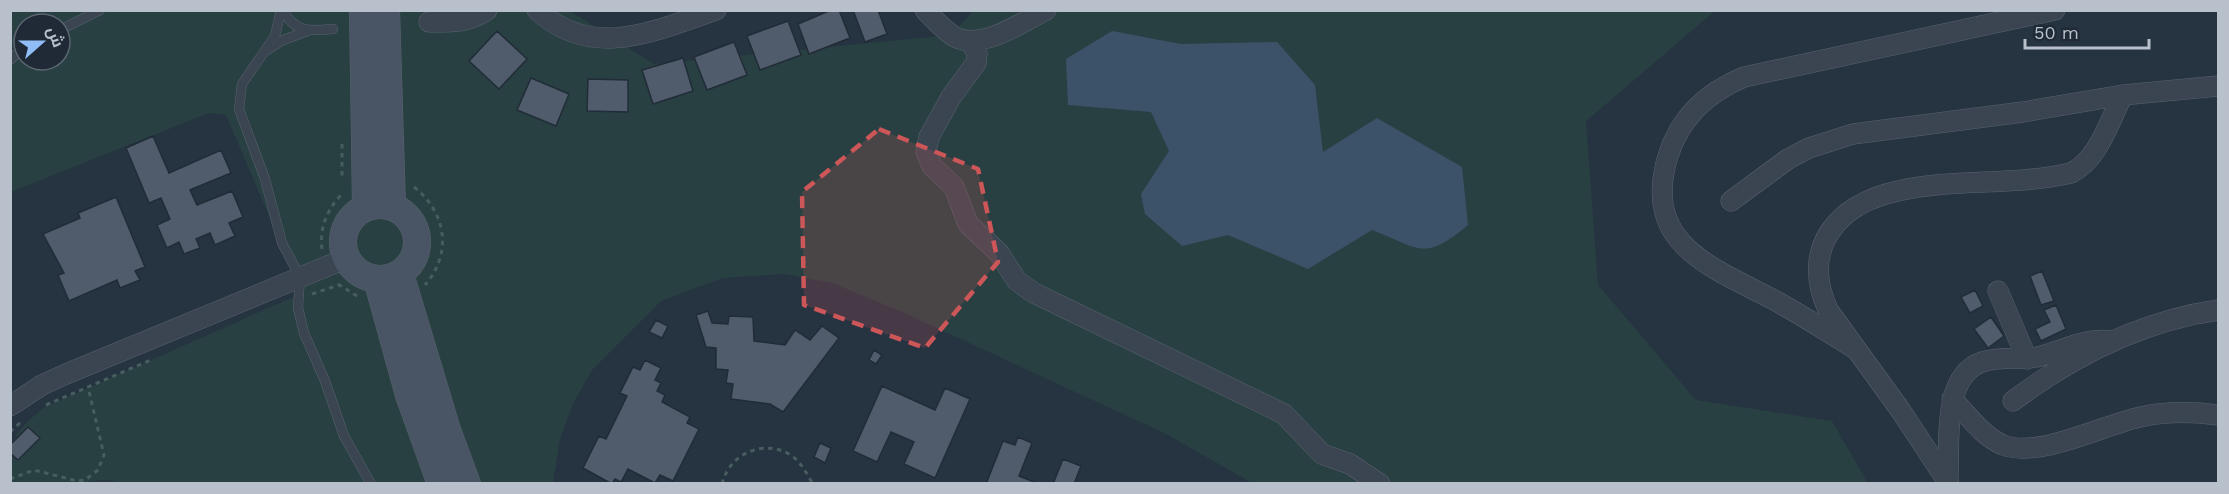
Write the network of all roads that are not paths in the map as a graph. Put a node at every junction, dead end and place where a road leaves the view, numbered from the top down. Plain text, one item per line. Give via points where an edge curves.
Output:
1 (100, 10) edge
2 (282, 10) edge
3 (363, 10) edge
4 (386, 10) edge
5 (487, 10) edge
6 (537, 10) edge
7 (716, 10) edge
8 (925, 10) edge
9 (1046, 10) edge
10 (2055, 10) edge
11 (429, 22) dead end
12 (72, 24) edge
13 (333, 28) dead end
14 (308, 31) junction
15 (971, 41) junction
16 (263, 53) junction
17 (2218, 86) edge
18 (2123, 95) junction
19 (1731, 201) dead end
20 (379, 207) junction
21 (347, 258) junction
22 (300, 277) junction
23 (395, 283) junction
24 (1998, 291) dead end
25 (2218, 310) edge
26 (2113, 341) junction
27 (1854, 348) junction
28 (2027, 359) junction
29 (1952, 399) junction
30 (2013, 401) dead end
31 (16, 413) edge
32 (2218, 415) edge
33 (371, 483) edge
34 (441, 483) edge
35 (467, 483) edge
36 (1380, 483) edge
37 (1949, 483) edge

1 - 12 lane
2 - 14 lane via 291,23
2 - 16 lane via 275,36
3 - 20 street
4 - 20 street via 393,178
5 - 11 street via 469,20
6 - 7 street via 571,34 610,39 658,29
8 - 15 street via 949,33
9 - 15 street via 991,36
10 - 27 street via 1744,77 1713,93 1678,131 1661,189 1665,215 1677,238 1705,265
13 - 14 lane
14 - 16 lane
15 - 36 street via 976,63 951,97 926,152 932,166 954,187 968,224 999,253 1017,281 1034,294 1284,414 1322,454 1350,464
16 - 22 lane via 243,84 239,109 265,180 282,243
17 - 18 street
18 - 19 street via 1842,137 1788,159
18 - 27 street via 2093,154 2080,168 1899,190 1856,208 1831,229 1818,255 1819,282 1828,310
20 - 21 street via 347,224 343,241
20 - 23 street via 408,216 417,233 417,252
21 - 22 street
21 - 23 street via 359,273
22 - 31 street via 50,381
22 - 33 lane via 298,299 304,333 339,425
23 - 34 street via 409,395
23 - 35 street
24 - 28 street
25 - 26 street via 2173,318
26 - 28 street via 2079,342
26 - 30 street via 2058,369
27 - 37 street
28 - 29 street via 1992,359 1973,366 1959,380
29 - 32 street via 1989,436 2018,448 2042,446 2169,412
29 - 37 street

